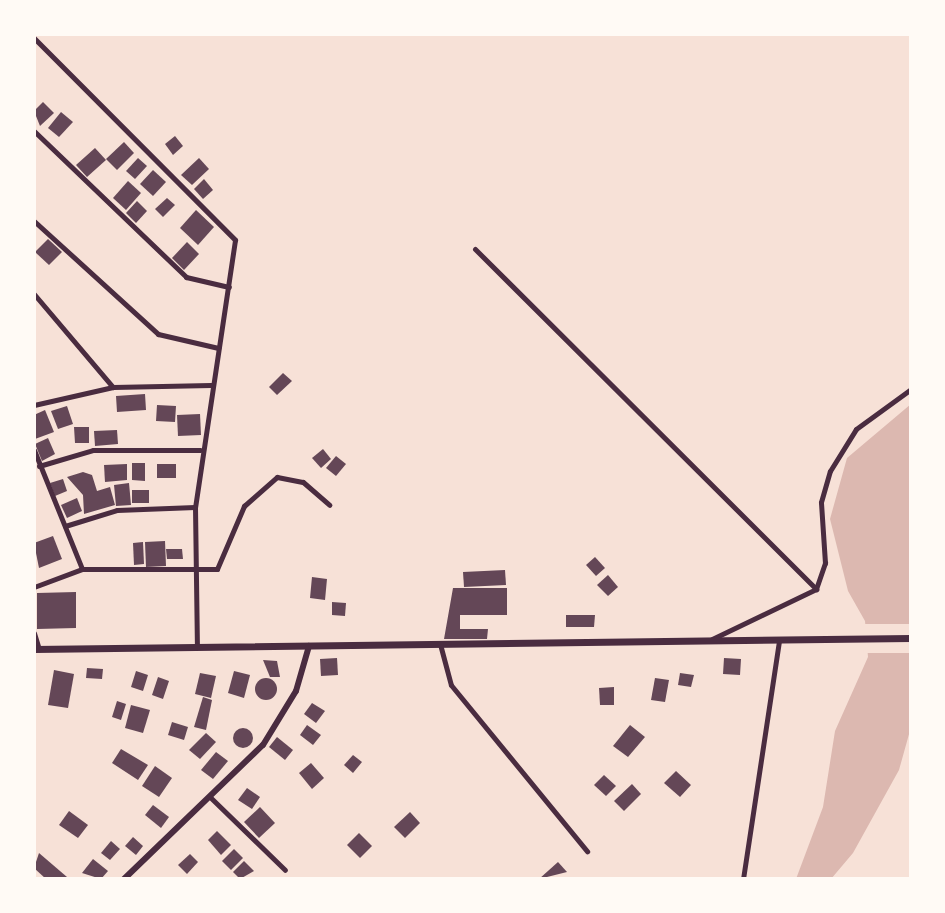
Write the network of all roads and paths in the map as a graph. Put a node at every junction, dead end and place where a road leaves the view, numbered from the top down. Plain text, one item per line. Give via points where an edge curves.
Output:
1 (34, 38) edge
2 (34, 131) edge
3 (34, 221) edge
4 (475, 249) dead end
5 (229, 287) junction
6 (34, 294) edge
7 (218, 348) junction
8 (211, 385) junction
9 (113, 387) junction
10 (911, 389) edge
11 (34, 405) edge
12 (34, 450) edge
13 (200, 450) junction
14 (39, 466) junction
15 (329, 505) dead end
16 (195, 507) junction
17 (65, 526) junction
18 (82, 569) junction
19 (196, 569) junction
20 (34, 587) edge
21 (816, 589) junction
22 (34, 633) edge
23 (911, 638) edge
24 (779, 640) junction
25 (710, 641) junction
26 (440, 644) junction
27 (309, 646) junction
28 (197, 647) junction
29 (36, 649) edge
30 (211, 798) junction
31 (587, 851) dead end
32 (285, 870) dead end
33 (124, 879) edge
34 (743, 879) edge

1 - 5 street via 235,240
2 - 5 street via 186,277
3 - 7 street via 158,334
4 - 21 street
5 - 7 street
6 - 9 street
7 - 8 street
8 - 9 street
8 - 13 street
9 - 11 street
10 - 21 street via 856,429 834,462 821,502 825,563
12 - 14 street
13 - 14 street via 93,450
13 - 16 street
14 - 17 street
15 - 19 street via 303,482 274,478 244,506 219,567
16 - 17 street via 117,510
16 - 19 street
17 - 18 street
18 - 19 street
18 - 20 street
19 - 28 street
21 - 25 street
22 - 29 street
23 - 24 main road
24 - 25 main road
24 - 34 street
25 - 26 main road
26 - 27 main road
26 - 31 street via 451,685
27 - 28 main road
27 - 30 street via 282,720
28 - 29 main road
30 - 32 street
30 - 33 street

